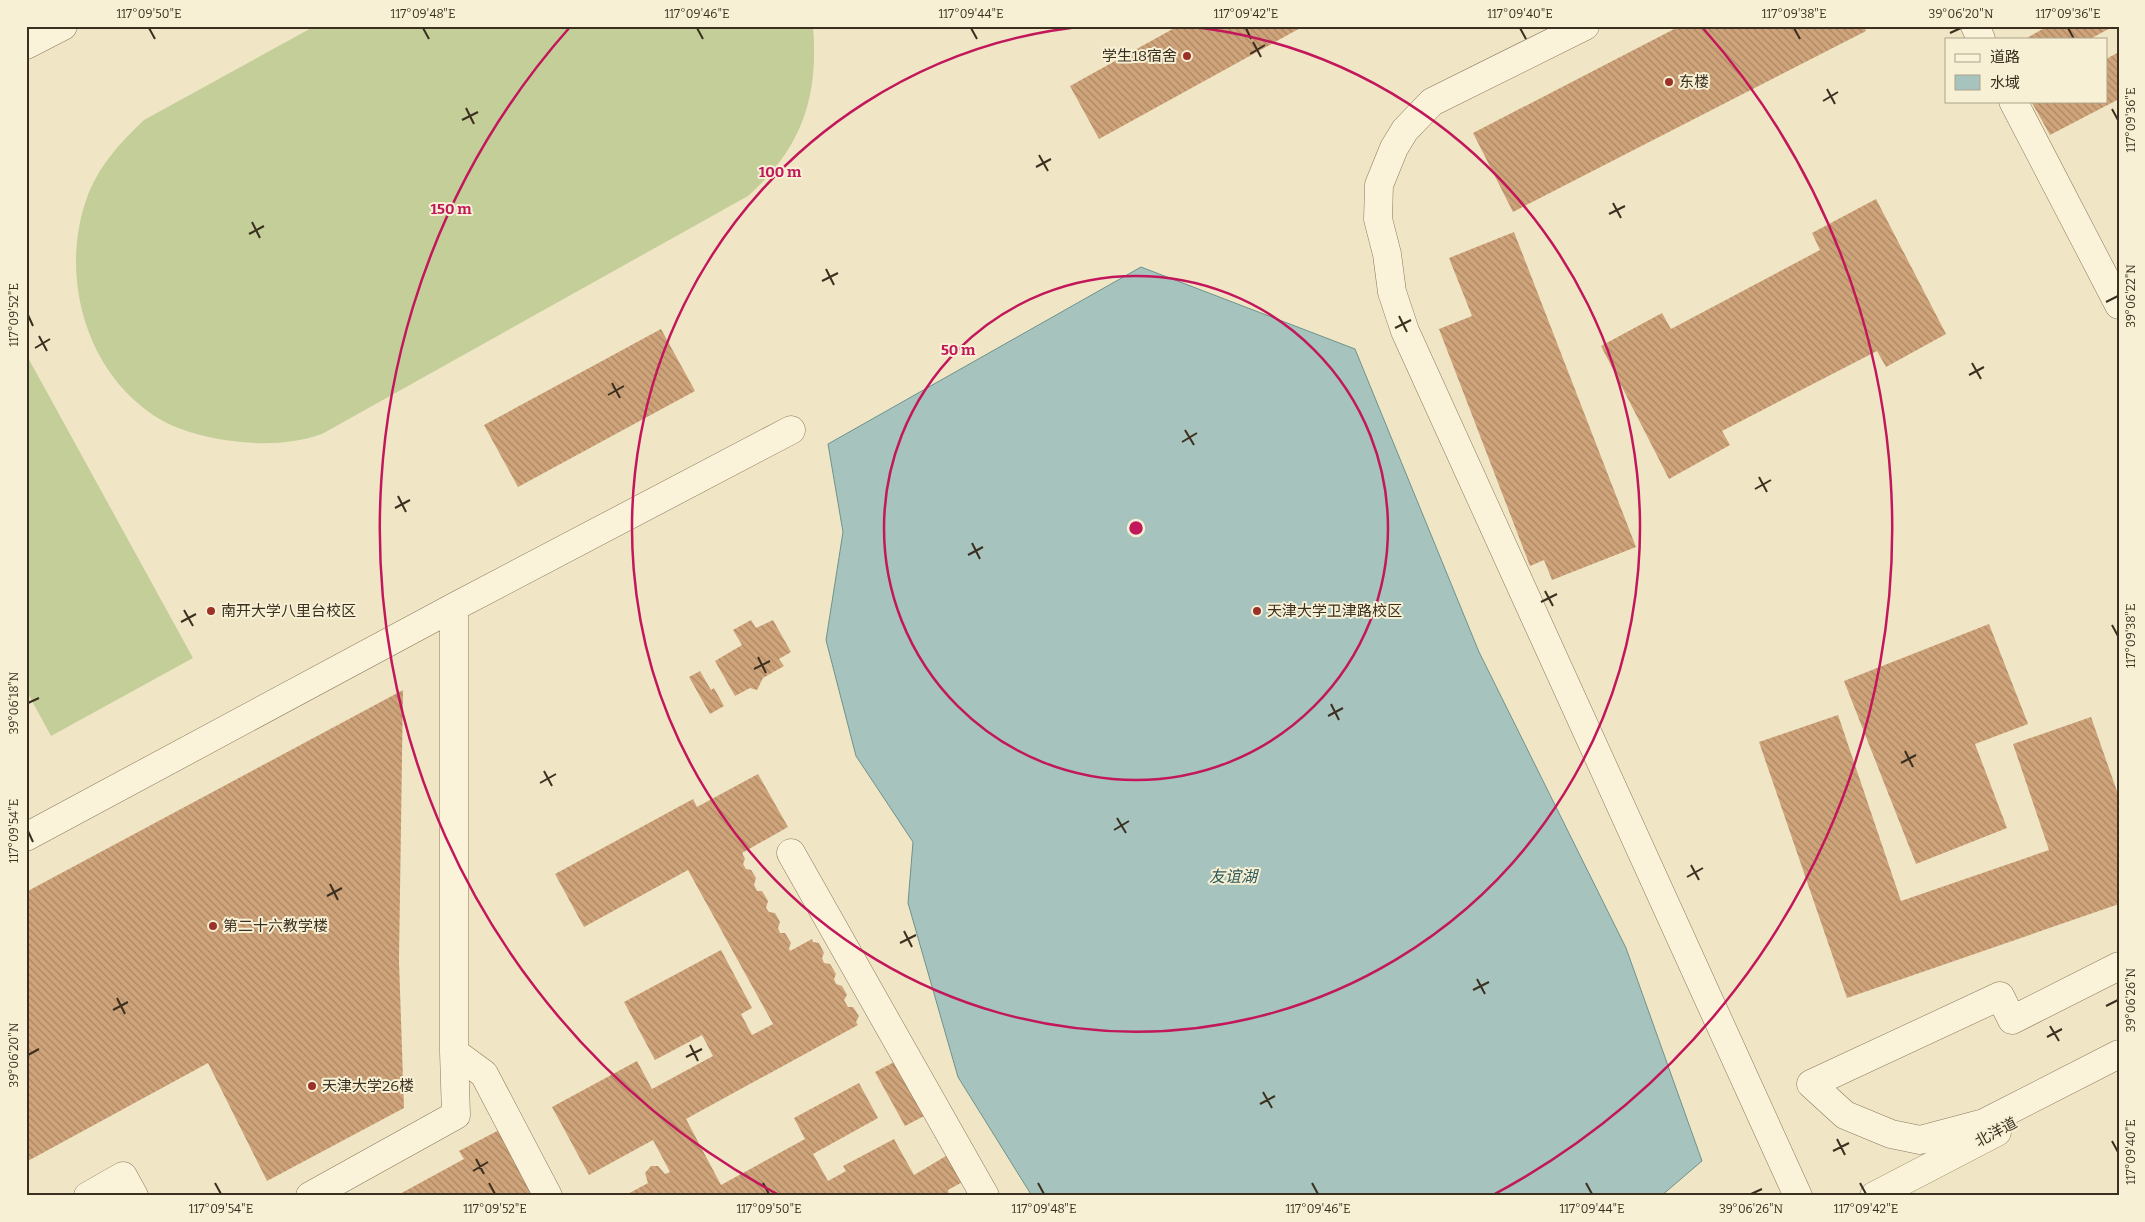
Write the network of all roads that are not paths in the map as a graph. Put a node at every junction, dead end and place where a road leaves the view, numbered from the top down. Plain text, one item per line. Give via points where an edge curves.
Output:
1 (63, 26) edge
2 (1585, 26) edge
3 (1974, 26) edge
4 (1980, 38) edge
5 (26, 45) edge
6 (2014, 102) edge
7 (2119, 305) edge
8 (791, 430) dead end
9 (454, 607) junction
10 (26, 837) edge
11 (791, 853) dead end
12 (2119, 966) edge
13 (454, 1052) junction
14 (2119, 1054) edge
15 (2119, 1068) edge
16 (88, 1196) edge
17 (134, 1196) edge
18 (310, 1196) edge
19 (548, 1196) edge
20 (985, 1196) edge
21 (1798, 1196) edge
22 (1874, 1196) edge

1 - 5 street
2 - 21 street via 1432,102 1405,130 1394,148 1379,185 1378,219 1392,292 1405,331
3 - 4 street
6 - 7 street
8 - 9 street
9 - 10 street
9 - 13 street
11 - 20 street
12 - 14 street via 2012,1020 2000,996 1811,1084 1845,1115 1891,1134 1920,1140 1984,1123
13 - 18 street via 456,1115
13 - 19 street via 484,1074
15 - 22 street, 北洋道
16 - 17 street via 123,1176

